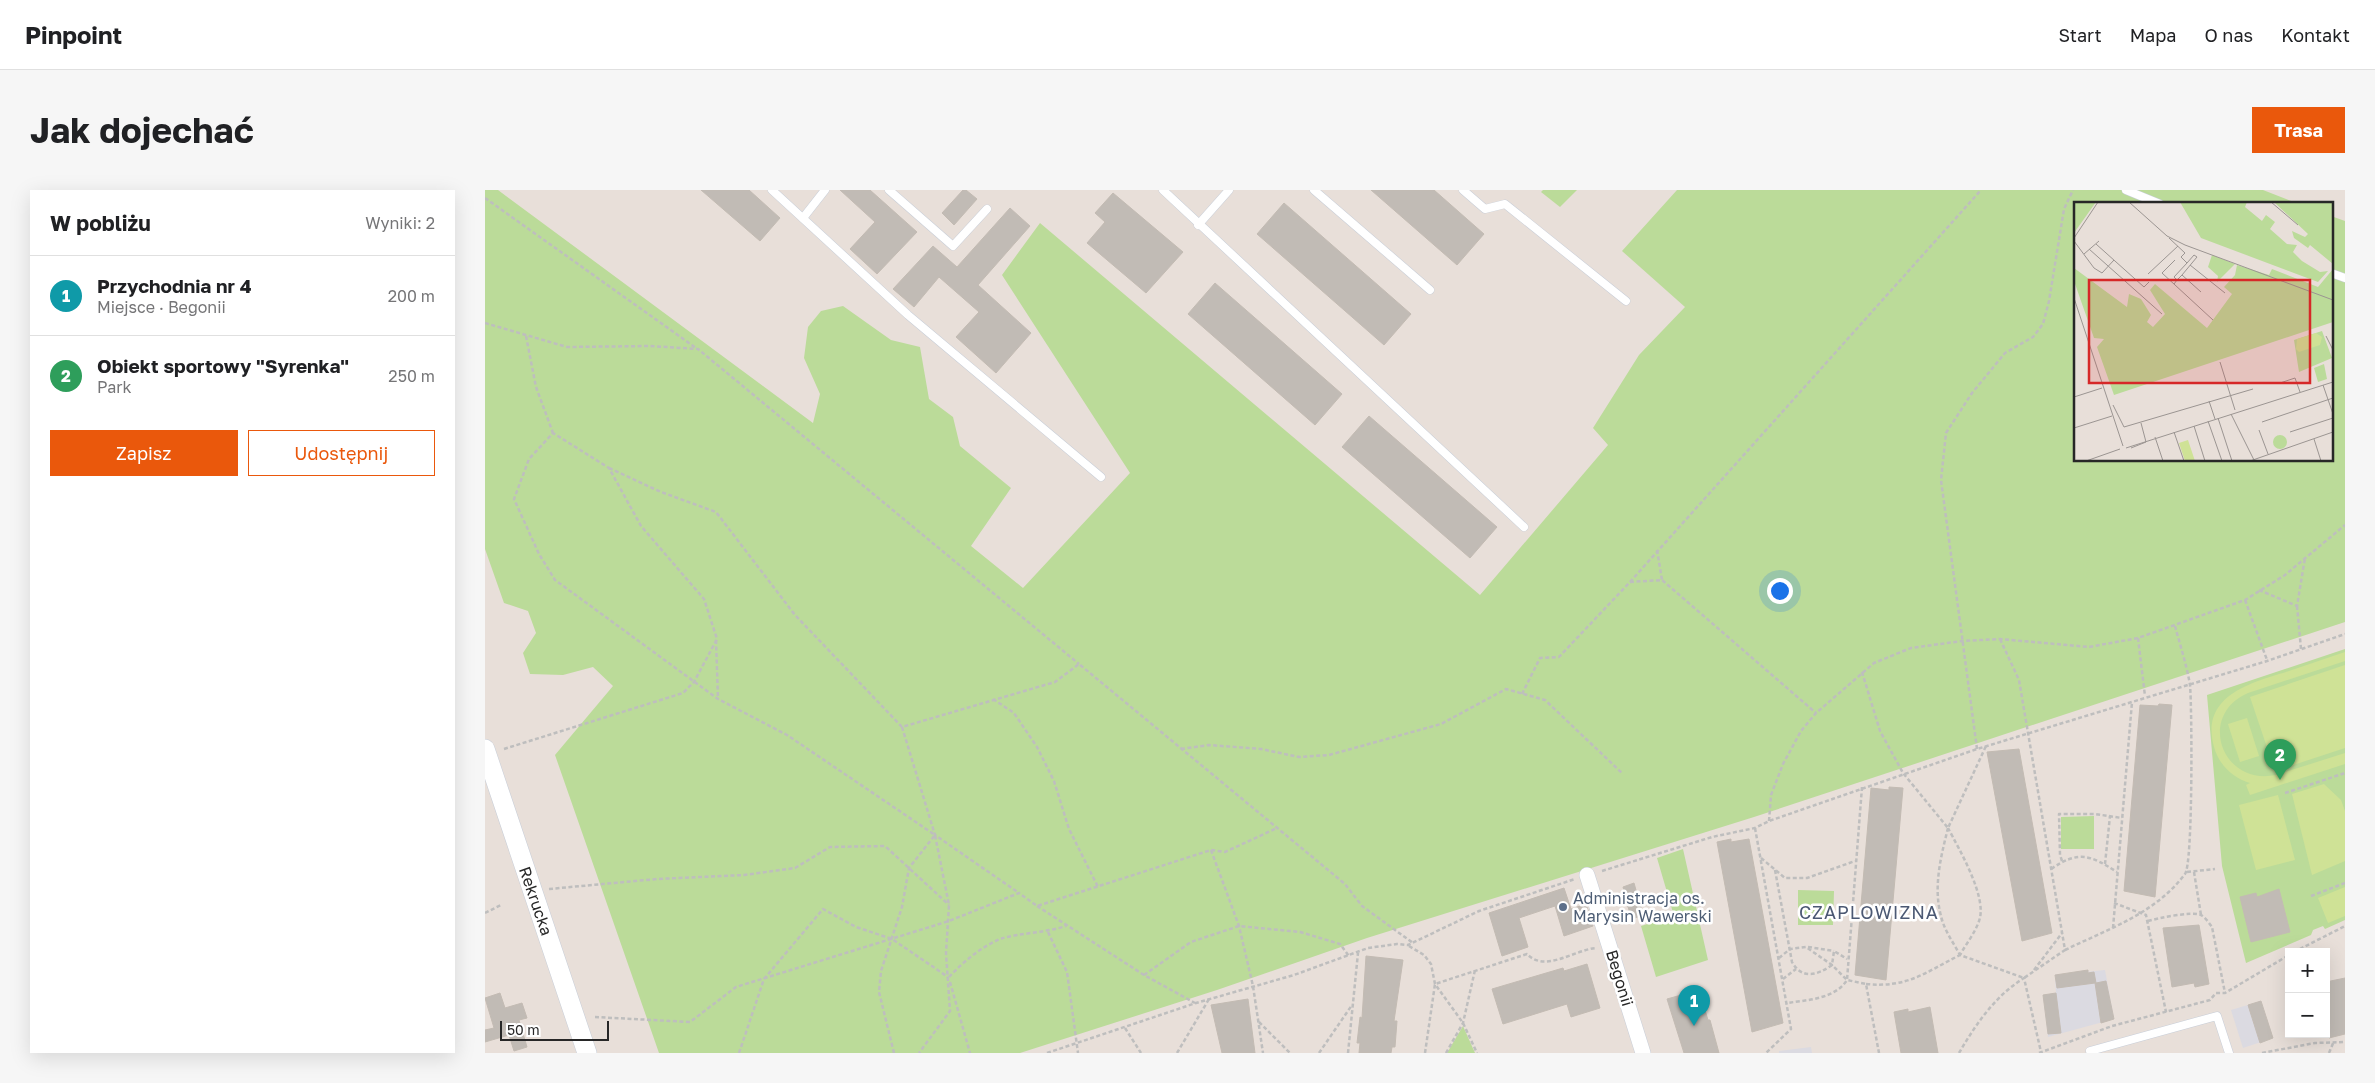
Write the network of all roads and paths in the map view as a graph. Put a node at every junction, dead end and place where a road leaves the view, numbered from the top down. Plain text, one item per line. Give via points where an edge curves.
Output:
1 (771, 190) edge
2 (825, 190) edge
3 (889, 190) edge
4 (1163, 190) edge
5 (1229, 190) edge
6 (1314, 190) edge
7 (1463, 190) edge
8 (1981, 190) edge
9 (2073, 190) edge
10 (2126, 190) edge
11 (485, 198) edge
12 (2155, 202) edge
13 (987, 208) dead end
14 (803, 218) junction
15 (1198, 225) junction
16 (2333, 274) edge
17 (2345, 278) edge
18 (1430, 290) dead end
19 (1626, 300) dead end
20 (485, 323) edge
21 (526, 336) junction
22 (698, 349) junction
23 (553, 433) junction
24 (609, 468) junction
25 (1101, 477) dead end
26 (2345, 526) edge
27 (1524, 527) dead end
28 (1657, 550) junction
29 (2305, 557) junction
30 (1662, 580) junction
31 (1630, 582) junction
32 (2259, 590) junction
33 (2245, 600) junction
34 (2297, 606) junction
35 (2175, 626) junction
36 (2345, 634) edge
37 (2000, 638) junction
38 (2138, 638) junction
39 (717, 639) junction
40 (1962, 641) junction
41 (2301, 649) junction
42 (2267, 661) junction
43 (1079, 664) junction
44 (1862, 672) junction
45 (694, 682) junction
46 (2190, 684) junction
47 (1522, 694) junction
48 (2145, 696) junction
49 (718, 699) junction
50 (993, 699) junction
51 (2132, 702) junction
52 (1815, 713) junction
53 (902, 727) junction
54 (2027, 735) junction
55 (1986, 746) junction
56 (485, 749) edge
57 (504, 749) dead end
58 (1180, 749) junction
59 (1977, 749) junction
60 (1622, 773) dead end
61 (1903, 773) junction
62 (2345, 773) edge
63 (1862, 787) junction
64 (2285, 793) dead end
65 (2111, 816) junction
66 (2122, 818) junction
67 (1769, 821) junction
68 (1277, 828) junction
69 (1755, 828) junction
70 (1948, 828) junction
71 (935, 835) junction
72 (1211, 850) junction
73 (1760, 857) junction
74 (1855, 861) junction
75 (2062, 861) junction
76 (2105, 864) junction
77 (909, 868) junction
78 (2215, 869) dead end
79 (1775, 870) junction
80 (2050, 870) junction
81 (2117, 872) junction
82 (2187, 872) junction
83 (2194, 872) junction
84 (1587, 875) junction
85 (2345, 883) edge
86 (1098, 887) junction
87 (549, 889) dead end
88 (1019, 893) junction
89 (2311, 896) dead end
90 (2115, 903) junction
91 (501, 905) dead end
92 (949, 905) junction
93 (1037, 906) junction
94 (2143, 912) junction
95 (485, 913) edge
96 (2201, 915) junction
97 (2148, 921) junction
98 (949, 922) junction
99 (1066, 926) junction
100 (1239, 926) junction
101 (2345, 926) edge
102 (2113, 928) junction
103 (1048, 932) junction
104 (2062, 933) junction
105 (892, 939) junction
106 (1413, 943) junction
107 (1408, 945) junction
108 (1806, 947) junction
109 (2302, 948) edge
110 (1601, 949) dead end
111 (1790, 949) junction
112 (2065, 950) junction
113 (1834, 951) junction
114 (1357, 953) junction
115 (1960, 955) junction
116 (1349, 956) junction
117 (2285, 957) edge
118 (1779, 958) junction
119 (1847, 959) junction
120 (1832, 965) junction
121 (1796, 969) junction
122 (1475, 970) junction
123 (2033, 972) junction
124 (1144, 975) junction
125 (949, 977) junction
126 (2024, 978) junction
127 (764, 979) junction
128 (1783, 979) junction
129 (1847, 980) junction
130 (1435, 984) junction
131 (1866, 984) junction
132 (1253, 986) junction
133 (2225, 993) junction
134 (1209, 999) junction
135 (1196, 1003) junction
136 (1787, 1003) junction
137 (1353, 1004) junction
138 (2166, 1012) junction
139 (595, 1017) dead end
140 (1258, 1021) junction
141 (1463, 1023) junction
142 (1125, 1028) junction
143 (2334, 1041) junction
144 (2345, 1042) edge
145 (1076, 1043) junction
146 (2090, 1051) dead end
147 (587, 1053) edge
148 (739, 1053) edge
149 (894, 1053) edge
150 (919, 1053) edge
151 (970, 1053) edge
152 (1047, 1053) edge
153 (1078, 1053) edge
154 (1141, 1053) edge
155 (1177, 1053) edge
156 (1263, 1053) edge
157 (1291, 1053) edge
158 (1319, 1053) edge
159 (1349, 1053) edge
160 (1425, 1053) edge
161 (1445, 1053) edge
162 (1477, 1053) edge
163 (1643, 1053) edge
164 (1766, 1053) edge
165 (1879, 1053) edge
166 (1959, 1053) edge
167 (2040, 1053) edge
168 (2229, 1053) edge
169 (2263, 1053) edge
170 (2329, 1053) edge

1 - 14 lane
2 - 14 lane
3 - 13 lane via 953,246
4 - 15 lane
5 - 15 lane
6 - 18 lane
7 - 19 lane via 1485,209 1505,204
8 - 28 path
9 - 40 path via 2064,209 2043,324 2033,338 2005,353 1972,393 1946,433 1941,480
10 - 12 lane
11 - 22 path
14 - 25 lane via 908,315
15 - 27 lane
16 - 17 lane
20 - 21 path
21 - 22 path via 567,347
21 - 23 path via 536,387
22 - 43 path
23 - 24 path
23 - 45 path via 529,459 514,499 539,554 555,580
24 - 39 path via 641,526 704,599
24 - 53 path via 716,512 795,615
26 - 29 path
28 - 30 path
28 - 31 path
29 - 32 path via 2285,575
29 - 34 path
30 - 31 path
30 - 52 path
31 - 47 path via 1559,657 1540,658
32 - 33 path
32 - 34 path
33 - 35 path
33 - 42 path
34 - 41 path
35 - 38 path
35 - 46 path
36 - 41 path
37 - 38 path via 2089,648
37 - 40 path
37 - 54 path via 2019,680
38 - 48 path
39 - 45 path
39 - 49 path
40 - 44 path via 1911,648 1874,663
40 - 59 path
41 - 42 path
42 - 46 path
43 - 50 path via 1055,682
43 - 58 path
44 - 52 path
44 - 61 path via 1880,731
45 - 49 path
45 - 57 path via 683,693
46 - 48 path
46 - 82 path via 2193,758
47 - 58 path via 1506,689 1441,724 1329,755 1299,757 1261,749 1209,745
47 - 60 path via 1545,700
48 - 51 path
49 - 71 path via 787,735
50 - 53 path
50 - 86 path via 1013,713 1037,747 1054,781 1069,828
51 - 54 path
51 - 66 path
52 - 67 path via 1783,764 1771,796
53 - 71 path
54 - 55 path
54 - 80 path
55 - 59 path
55 - 70 path
56 - 147 street, Rekrucka
58 - 68 path
59 - 61 path
61 - 63 path
61 - 70 path
62 - 64 path
63 - 67 path
63 - 74 path
65 - 66 path
65 - 75 path via 2059,814 2059,855
65 - 76 path
66 - 81 path
67 - 69 path
68 - 72 path via 1225,852
68 - 106 path via 1345,884 1362,906
69 - 73 path
69 - 84 path via 1712,836
70 - 115 path via 1938,867 1938,901 1945,928
70 - 115 path via 1979,895 1981,912
71 - 77 path
71 - 88 path
71 - 92 path
72 - 86 path
72 - 100 path
73 - 79 path
73 - 118 path
74 - 79 path via 1807,878 1785,878
74 - 119 path
75 - 76 path via 2080,856
75 - 80 path
76 - 81 path
77 - 87 path via 885,846 830,847 795,868 744,875
77 - 92 path
77 - 105 path via 902,908
78 - 83 path
79 - 111 path
80 - 104 path
81 - 90 path
82 - 83 path
82 - 94 path via 2163,898
83 - 96 path
84 - 106 path via 1479,911
84 - 163 street, Begonii
85 - 89 path
86 - 93 path
88 - 93 path
88 - 98 path
90 - 94 path
90 - 102 path
91 - 95 path
92 - 98 path
93 - 99 path
94 - 97 path
94 - 102 path
96 - 97 path
96 - 133 path via 2212,927
97 - 138 path
98 - 105 path
98 - 125 path via 946,953
99 - 103 path
99 - 124 path
100 - 116 path via 1301,932 1340,944
100 - 124 path via 1191,942
100 - 132 path
101 - 109 path
102 - 112 path
103 - 125 path via 1000,939 965,960
103 - 145 path via 1067,972
104 - 112 path
104 - 123 path
105 - 125 path
105 - 127 path
105 - 127 path via 856,927 823,909
105 - 149 path via 881,971 879,992
106 - 107 path
107 - 114 path via 1378,946
107 - 130 path via 1431,964
108 - 111 path
108 - 113 path
108 - 120 path
110 - 122 path via 1593,948 1547,962 1532,959 1527,954
111 - 118 path
111 - 121 path
112 - 123 path
113 - 119 path
113 - 120 path
114 - 116 path
114 - 137 path
115 - 126 path
115 - 131 path via 1904,983
116 - 132 path
117 - 133 path
118 - 128 path
119 - 129 path
120 - 121 path via 1820,973 1807,975
120 - 129 path
121 - 128 path
122 - 130 path
122 - 141 path
123 - 126 path
124 - 135 path
125 - 150 path via 950,1011
125 - 151 path
126 - 166 path via 1981,1016
126 - 167 path
127 - 139 path via 736,987 690,1022
127 - 148 path
128 - 136 path
129 - 131 path
129 - 136 path via 1843,987 1824,996
130 - 141 path
130 - 160 path
131 - 165 path
132 - 134 path
132 - 140 path
133 - 138 path via 2216,993 2210,1000
134 - 135 path
134 - 155 path
135 - 142 path
136 - 164 path via 1791,1029
137 - 158 path
137 - 159 path
138 - 167 path via 2090,1033
140 - 156 path
140 - 157 path
141 - 161 path
141 - 162 path
142 - 145 path
142 - 154 path
143 - 144 path
143 - 169 path
143 - 170 path
145 - 152 path
145 - 153 path
146 - 168 lane via 2217,1016

